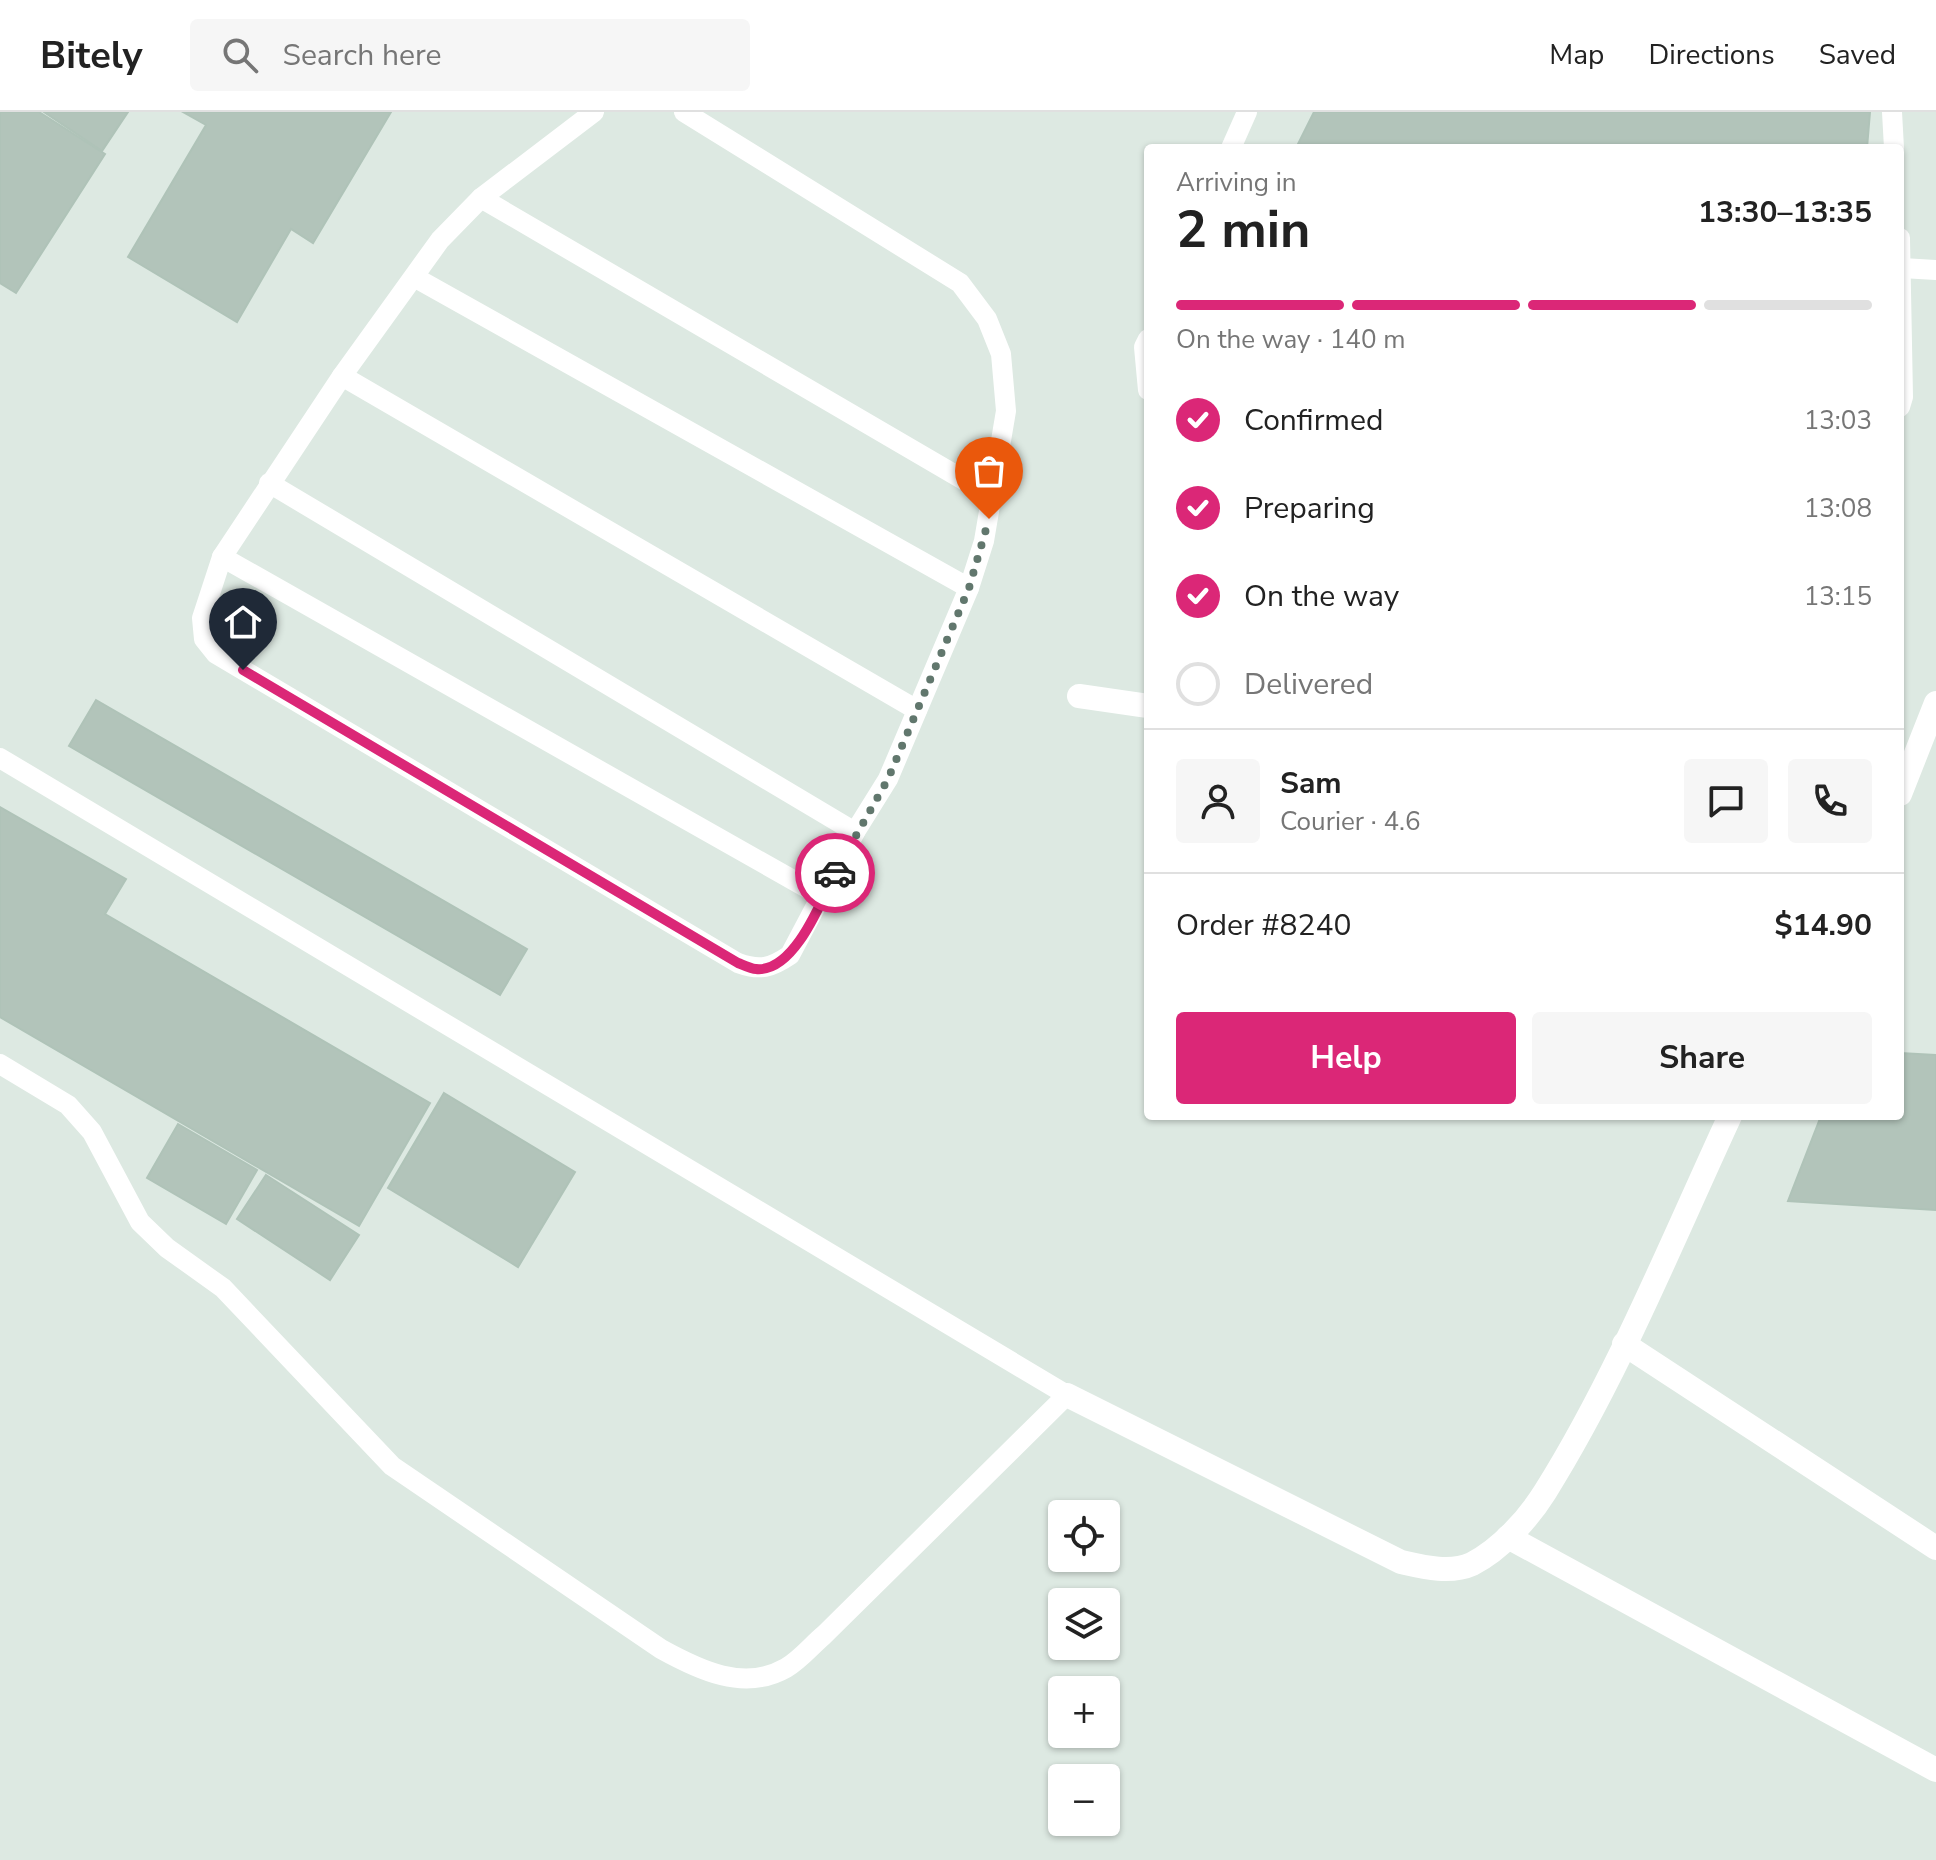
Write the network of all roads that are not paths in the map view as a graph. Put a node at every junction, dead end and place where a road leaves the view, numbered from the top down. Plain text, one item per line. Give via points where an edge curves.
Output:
1 (594, 112) edge
2 (684, 112) edge
3 (1247, 112) edge
4 (1892, 112) edge
5 (1233, 144) edge
6 (1894, 144) edge
7 (481, 198) junction
8 (1904, 268) edge
9 (1936, 270) edge
10 (414, 277) junction
11 (342, 376) junction
12 (269, 483) junction
13 (993, 497) junction
14 (222, 557) junction
15 (969, 588) junction
16 (1079, 696) dead end
17 (1936, 703) edge
18 (1144, 705) edge
19 (917, 710) junction
20 (0, 758) edge
21 (1904, 784) edge
22 (855, 832) junction
23 (823, 897) junction
24 (0, 1064) edge
25 (1728, 1120) edge
26 (1624, 1344) junction
27 (1067, 1395) junction
28 (1508, 1537) junction
29 (1936, 1548) edge
30 (1936, 1770) edge

1 - 7 lane
2 - 13 lane via 960,283 987,319 1001,354 1006,411
3 - 5 lane
4 - 6 lane
7 - 10 lane via 440,240
7 - 13 lane
8 - 9 lane
10 - 11 lane
10 - 15 lane
11 - 12 lane
11 - 19 lane
12 - 14 lane
12 - 22 lane
13 - 15 lane
14 - 23 lane
14 - 23 lane via 202,618 204,639 216,654 738,963 756,969 774,966 790,955
15 - 19 lane
16 - 18 street
17 - 21 street
19 - 22 lane via 888,779
20 - 27 lane
22 - 23 lane
24 - 27 lane via 68,1105 92,1132 140,1222 223,1288 392,1466 661,1649 704,1672 743,1679 785,1668
25 - 26 street
26 - 28 street via 1544,1494
26 - 29 street
27 - 28 street via 1401,1562 1432,1570 1470,1565
28 - 30 street

